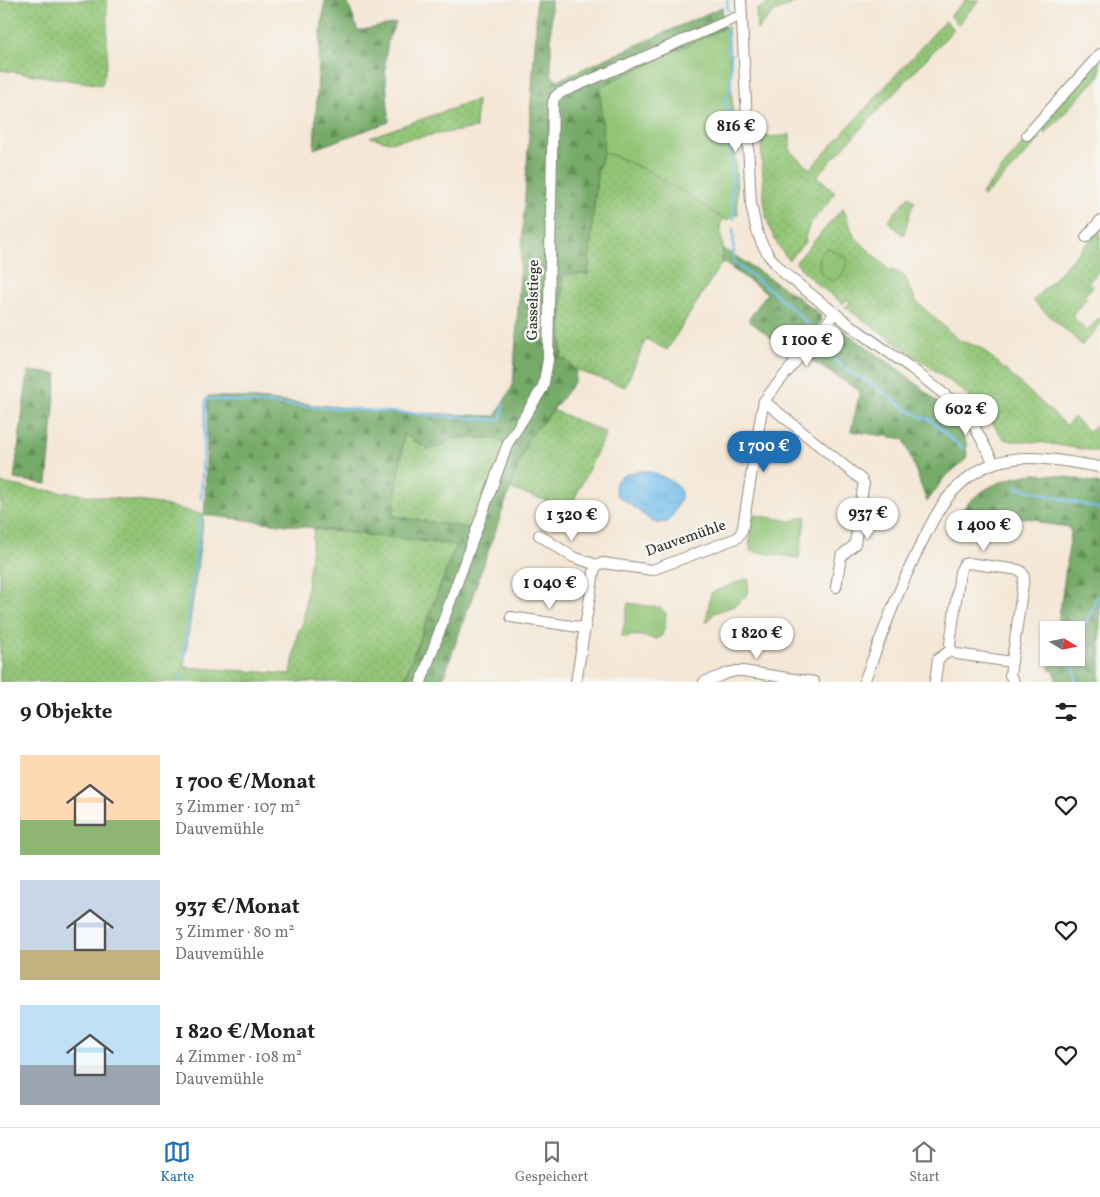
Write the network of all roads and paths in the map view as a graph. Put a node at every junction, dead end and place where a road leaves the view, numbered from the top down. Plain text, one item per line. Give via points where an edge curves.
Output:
1 (741, 0) edge
2 (742, 15) junction
3 (1100, 54) edge
4 (1027, 134) dead end
5 (1100, 221) edge
6 (1086, 237) dead end
7 (835, 313) junction
8 (764, 402) junction
9 (994, 463) junction
10 (1100, 467) edge
11 (539, 535) dead end
12 (597, 565) junction
13 (836, 587) dead end
14 (511, 617) dead end
15 (585, 628) junction
16 (951, 650) junction
17 (1012, 662) junction
18 (421, 682) edge
19 (576, 682) edge
20 (704, 682) edge
21 (814, 682) edge
22 (864, 682) edge
23 (935, 682) edge
24 (1014, 682) edge

1 - 2 street
2 - 7 street via 751,204 756,228 770,256 784,273
2 - 18 street, Gasselstiege via 555,97 548,360 543,388 508,443
3 - 4 street
5 - 6 street
7 - 8 street, Dauvemühle
7 - 9 street via 950,399 973,424
8 - 12 street, Dauvemühle via 743,526 737,538 652,570 603,563
8 - 13 street via 864,484 854,544 841,557
9 - 10 street via 1038,459
9 - 22 street via 961,483 935,515 913,559
11 - 12 street, Dauvemühle via 573,557
12 - 15 street
14 - 15 street
15 - 19 street
16 - 17 street via 957,654
16 - 17 street via 960,572 964,564 1019,570 1024,577
16 - 23 street via 938,659
17 - 24 street via 1010,675
20 - 21 street via 736,670

